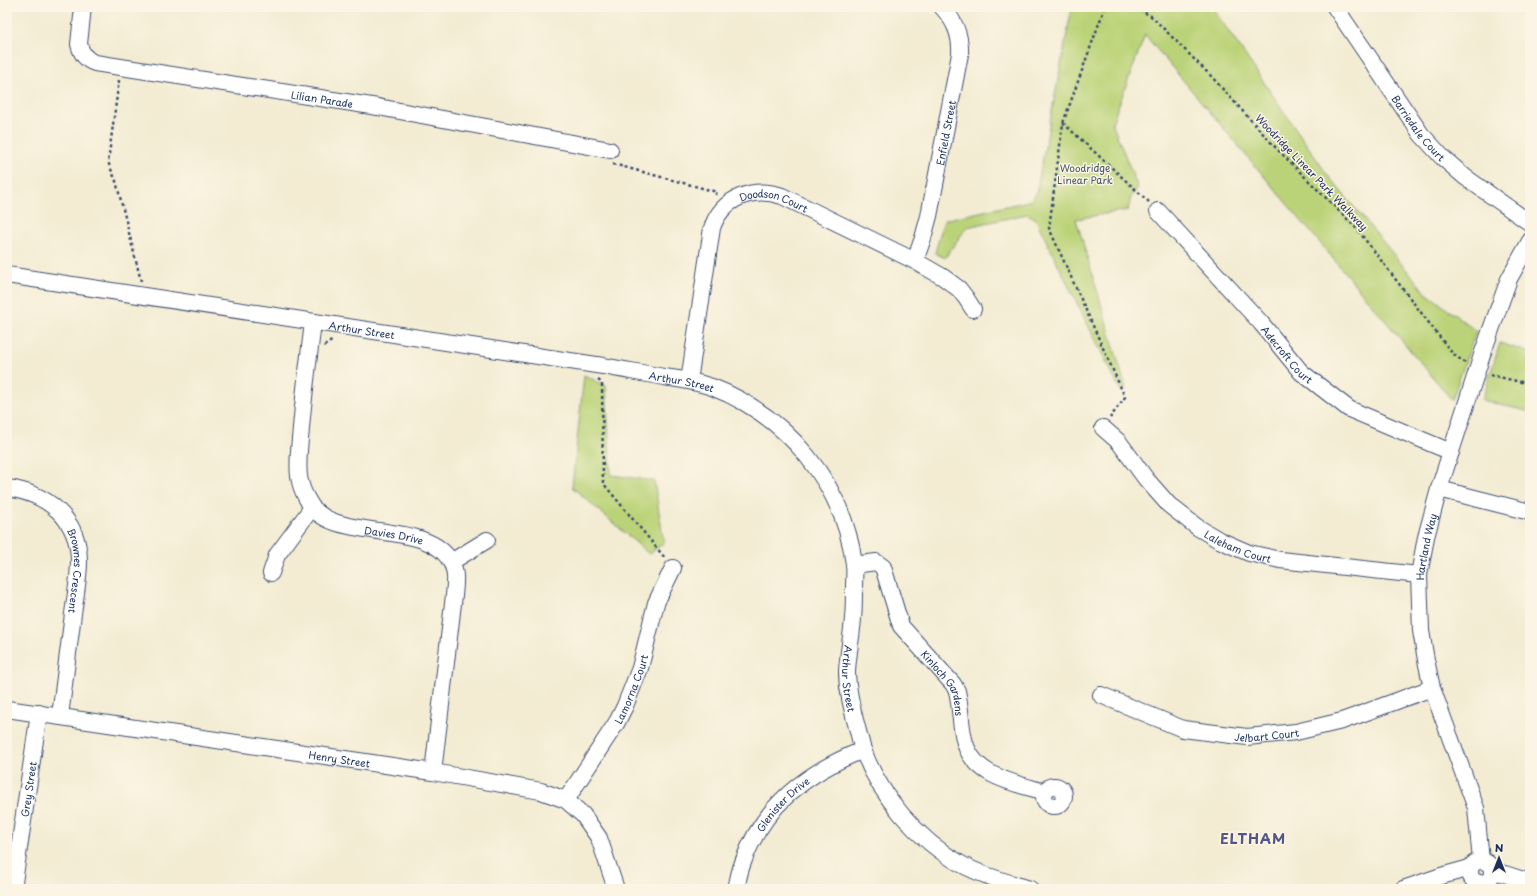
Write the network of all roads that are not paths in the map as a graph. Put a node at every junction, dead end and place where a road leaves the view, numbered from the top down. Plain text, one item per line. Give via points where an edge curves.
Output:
1 (83, 7) edge
2 (942, 7) edge
3 (1335, 7) edge
4 (611, 157) road end
5 (1158, 211) road end
6 (1530, 223) edge
7 (1530, 241) edge
8 (915, 261) junction
9 (7, 275) edge
10 (972, 309) dead end
11 (313, 322) junction
12 (689, 381) junction
13 (1103, 428) road end
14 (1451, 452) junction
15 (7, 488) edge
16 (1439, 489) junction
17 (311, 508) junction
18 (1530, 512) edge
19 (487, 540) dead end
20 (451, 562) junction
21 (854, 565) junction
22 (673, 568) road end
23 (272, 574) dead end
24 (1419, 575) junction
25 (1432, 688) junction
26 (1101, 695) dead end
27 (7, 709) edge
28 (39, 713) junction
29 (60, 716) junction
30 (863, 750) junction
31 (434, 772) junction
32 (1045, 792) dead end
33 (566, 800) junction
34 (1481, 871) junction
35 (1530, 882) edge
36 (988, 883) edge
37 (13, 889) edge
38 (616, 889) edge
39 (736, 889) edge
40 (1030, 889) edge
41 (1403, 889) edge

1 - 4 street, Lilian Parade via 80,49 85,58 95,63 365,105
2 - 8 street, Enfield Street via 957,29 960,54 930,216
3 - 6 street, Barriedale Court via 1421,134 1442,158
5 - 14 street, Adecroft Court via 1261,322 1301,372 1349,410
7 - 14 street, Hartland Way via 1509,278
8 - 10 street, Doodson Court via 951,282 966,298
8 - 12 street, Doodson Court via 782,196 758,192 735,199 725,206 712,228
9 - 11 street, Arthur Street
11 - 12 street, Arthur Street
11 - 17 street via 298,464 302,488
12 - 21 street, Arthur Street via 712,387 762,412 801,448 819,471 832,495 842,518
13 - 24 street, Laleham Court via 1119,442 1170,505 1197,527 1219,540 1249,552 1280,560
14 - 16 street, Hartland Way
15 - 29 street, Brownes Crescent via 33,493 50,503 70,526 77,544 78,571
16 - 18 street
16 - 24 street, Hartland Way
17 - 20 street, Davies Drive via 319,515 342,524 424,541 441,550
17 - 23 street via 277,555
19 - 20 street
20 - 31 street via 455,580 454,595
21 - 30 street, Arthur Street via 853,617 847,671 849,697
21 - 32 street, Kinloch Gardens via 876,562 883,567 901,626 957,691 964,742 970,756 983,769 997,776
22 - 33 street, Lamorna Court via 656,603 640,668 625,706
24 - 25 street, Hartland Way via 1421,631
25 - 26 street, Jelbart Court via 1342,721 1296,732 1247,737 1183,729
25 - 34 street, Hartland Way via 1476,808
27 - 28 street, Henry Street
28 - 29 street, Henry Street
28 - 37 street, Grey Street
29 - 31 street, Henry Street
30 - 36 street, Arthur Street via 892,803 913,826 937,848
30 - 39 street, Glenister Drive via 835,761 803,781 776,806 756,833 742,865
31 - 33 street, Henry Street via 541,790
33 - 38 street, Henry Street via 583,815 599,838
34 - 35 street
34 - 41 street
36 - 40 street, Arthur Street

